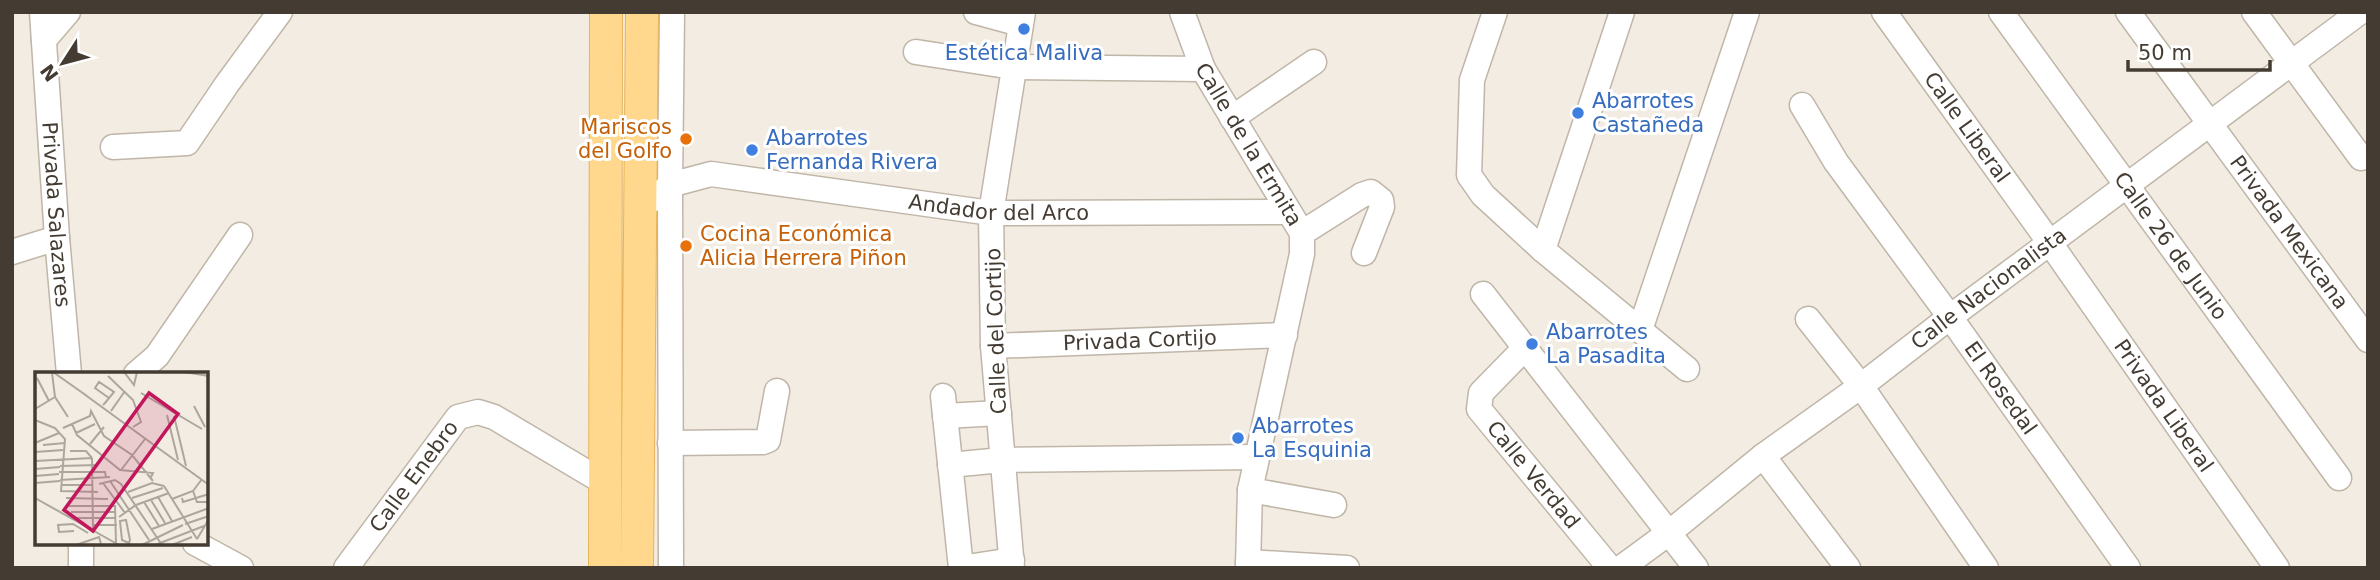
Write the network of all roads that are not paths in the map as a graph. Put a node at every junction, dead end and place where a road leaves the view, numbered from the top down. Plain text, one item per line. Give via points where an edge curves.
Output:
1 (42, 12) edge
2 (68, 12) edge
3 (280, 12) edge
4 (606, 12) edge
5 (642, 12) edge
6 (672, 12) edge
7 (976, 12) edge
8 (1182, 12) edge
9 (1495, 12) edge
10 (1622, 12) edge
11 (1747, 12) edge
12 (1884, 12) edge
13 (2001, 12) edge
14 (2128, 12) edge
15 (2254, 12) edge
16 (2349, 16) edge
17 (1021, 18) edge
18 (44, 40) junction
19 (916, 52) dead end
20 (1314, 62) dead end
21 (2292, 63) junction
22 (1013, 67) junction
23 (1203, 69) junction
24 (606, 72) junction
25 (642, 73) junction
26 (1802, 105) dead end
27 (1232, 118) junction
28 (2210, 124) junction
29 (113, 147) dead end
30 (671, 147) junction
31 (2361, 158) dead end
32 (710, 174) junction
33 (670, 185) junction
34 (2127, 186) junction
35 (640, 209) junction
36 (991, 212) junction
37 (1289, 212) junction
38 (1302, 233) junction
39 (240, 235) dead end
40 (57, 238) junction
41 (2050, 243) junction
42 (1543, 250) junction
43 (12, 252) edge
44 (1364, 253) dead end
45 (1483, 294) dead end
46 (1950, 317) junction
47 (1808, 319) dead end
48 (1640, 330) junction
49 (1285, 335) junction
50 (2368, 340) edge
51 (993, 346) junction
52 (1524, 349) junction
53 (1687, 369) dead end
54 (69, 372) edge
55 (137, 372) edge
56 (1861, 386) junction
57 (777, 391) dead end
58 (999, 414) junction
59 (670, 443) junction
60 (1763, 456) junction
61 (1256, 457) junction
62 (1002, 460) junction
63 (950, 465) junction
64 (638, 471) junction
65 (670, 471) junction
66 (2339, 478) dead end
67 (605, 483) junction
68 (1250, 490) junction
69 (1334, 505) dead end
70 (1670, 532) junction
71 (81, 545) edge
72 (199, 545) edge
73 (638, 563) edge
74 (671, 563) edge
75 (1012, 564) edge
76 (1248, 565) edge
77 (81, 568) edge
78 (241, 568) edge
79 (346, 568) edge
80 (605, 568) edge
81 (961, 568) edge
82 (1347, 568) edge
83 (1610, 568) edge
84 (1621, 568) edge
85 (1696, 568) edge
86 (1848, 568) edge
87 (1986, 568) edge
88 (2127, 568) edge
89 (2277, 568) edge

1 - 18 street, Privada Salazares
2 - 18 street
3 - 29 street via 187,143
4 - 24 main road
5 - 25 main road
6 - 30 street
7 - 17 street
8 - 23 street, Calle de la Ermita
9 - 42 street via 1472,80 1469,175
10 - 42 street
11 - 48 street
12 - 41 street, Calle Liberal
13 - 34 street, Calle 26 de Junio
14 - 28 street, Privada Mexicana
15 - 21 street
16 - 21 street, Calle Nacionalista
17 - 22 street, Calle del Cortijo
18 - 40 street, Privada Salazares
19 - 22 street
20 - 27 street
21 - 28 street, Calle Nacionalista
21 - 31 street
22 - 23 street
22 - 36 street, Calle del Cortijo
23 - 27 street, Calle de la Ermita
24 - 25 main road
24 - 67 main road
25 - 30 street, Andador del Arco via 654,100 658,130
25 - 35 main road
26 - 46 street, El Rosedal via 1836,162
27 - 37 street, Calle de la Ermita
28 - 34 street, Calle Nacionalista
28 - 50 street, Privada Mexicana
30 - 32 street, Andador del Arco
30 - 33 street
32 - 33 street, Andador del Arco
32 - 36 street, Andador del Arco
33 - 35 street, Andador del Arco
33 - 59 street
34 - 41 street, Calle Nacionalista
34 - 66 street, Calle 26 de Junio
35 - 64 main road
36 - 37 street, Andador del Arco
36 - 51 street, Calle del Cortijo
37 - 38 street, Calle de la Ermita
38 - 44 street via 1371,192 1382,207
38 - 49 street, Calle de la Ermita
39 - 55 street via 158,356
40 - 43 street
40 - 54 street, Privada Salazares
41 - 46 street, Calle Nacionalista
41 - 89 street, Privada Liberal
42 - 48 street
45 - 52 street
46 - 56 street, Calle Nacionalista
46 - 88 street, El Rosedal
47 - 56 street
48 - 53 street
49 - 51 street, Privada Cortijo
49 - 61 street, Calle de la Ermita
51 - 58 street, Calle del Cortijo
52 - 70 street
52 - 83 street, Calle Verdad via 1481,393 1479,409
56 - 60 street, Calle Nacionalista
56 - 87 street
57 - 59 street via 768,440
58 - 62 street, Calle del Cortijo
58 - 63 street via 944,406
59 - 65 street
60 - 70 street, Calle Nacionalista
60 - 86 street
61 - 62 street
61 - 68 street, Calle de la Ermita
62 - 63 street
62 - 75 street, Calle del Cortijo
63 - 81 street
64 - 65 street
64 - 73 main road
65 - 74 street
67 - 79 street, Calle Enebro via 494,417 478,412 458,417
67 - 80 main road
68 - 69 street
68 - 76 street, Calle de la Ermita
70 - 84 street, Calle Nacionalista
70 - 85 street
71 - 77 street
72 - 78 street
73 - 74 street
75 - 81 street
76 - 82 street

